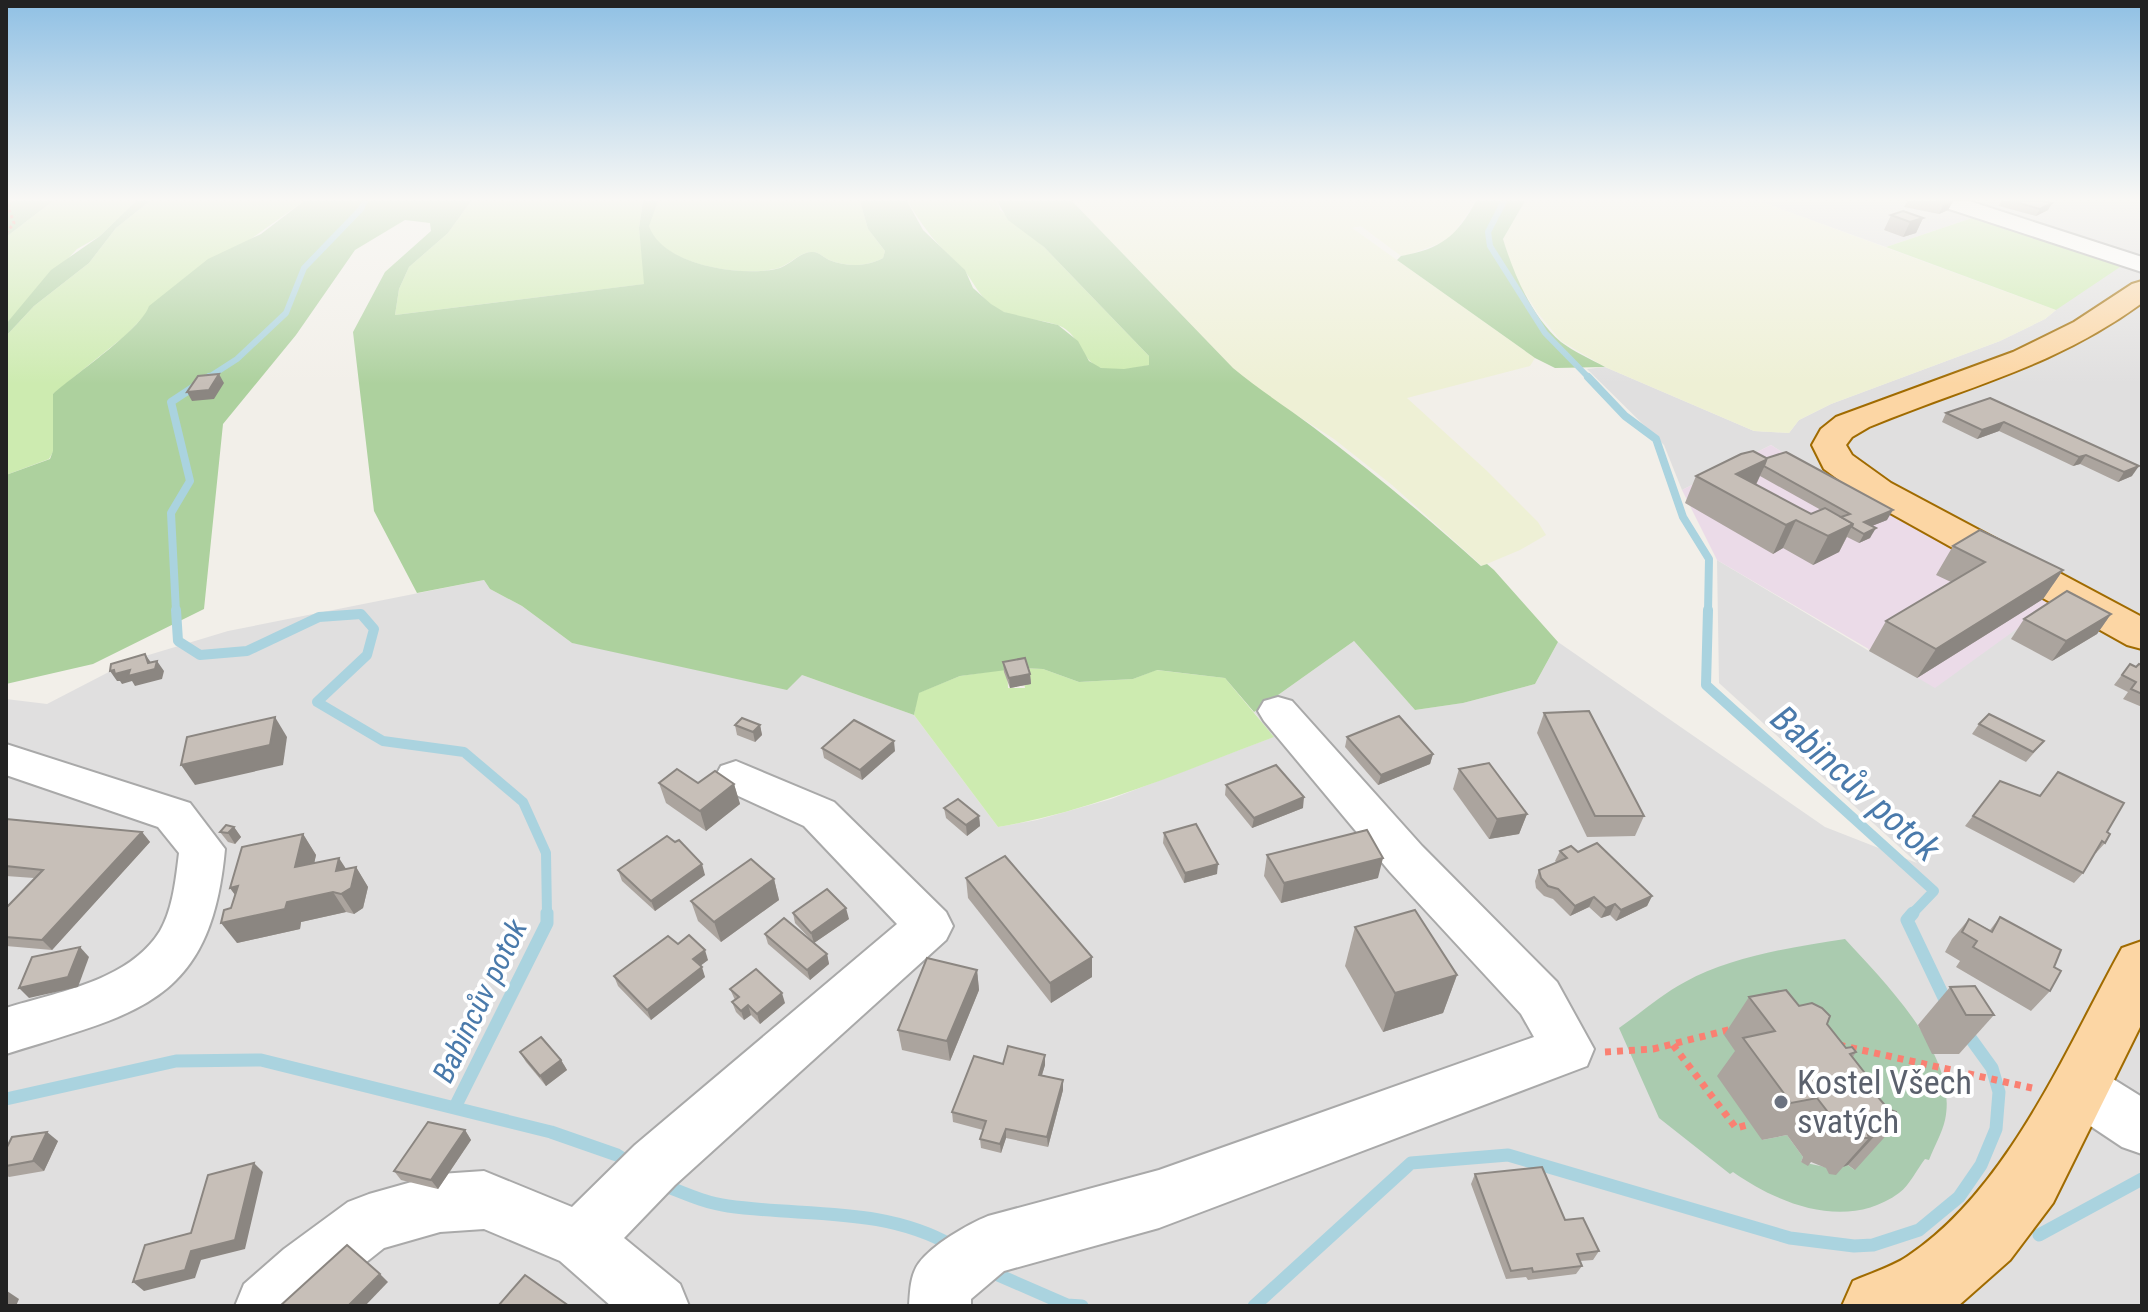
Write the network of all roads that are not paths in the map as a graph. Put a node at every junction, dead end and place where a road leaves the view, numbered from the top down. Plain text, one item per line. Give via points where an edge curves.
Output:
1 (2142, 290) edge
2 (2142, 635) edge
3 (1278, 711) dead end
4 (6, 759) edge
5 (736, 777) dead end
6 (2142, 965) edge
7 (6, 1031) edge
8 (2055, 1088) junction
9 (2142, 1128) edge
10 (581, 1240) junction
11 (963, 1273) edge
12 (266, 1306) edge
13 (658, 1306) edge
14 (1878, 1306) edge

1 - 2 main road via 2062,342 1869,415 1840,430 1829,445 1837,461 1878,491
3 - 11 street via 1406,859 1539,998 1568,1049
4 - 7 street via 174,815 202,849 198,894 174,952 152,972 100,1001
5 - 10 street via 819,814 929,926 646,1174
6 - 8 main road
8 - 9 street
8 - 14 main road via 2030,1180 1986,1236 1932,1282
10 - 12 street via 484,1200 440,1203 369,1223
10 - 13 street

